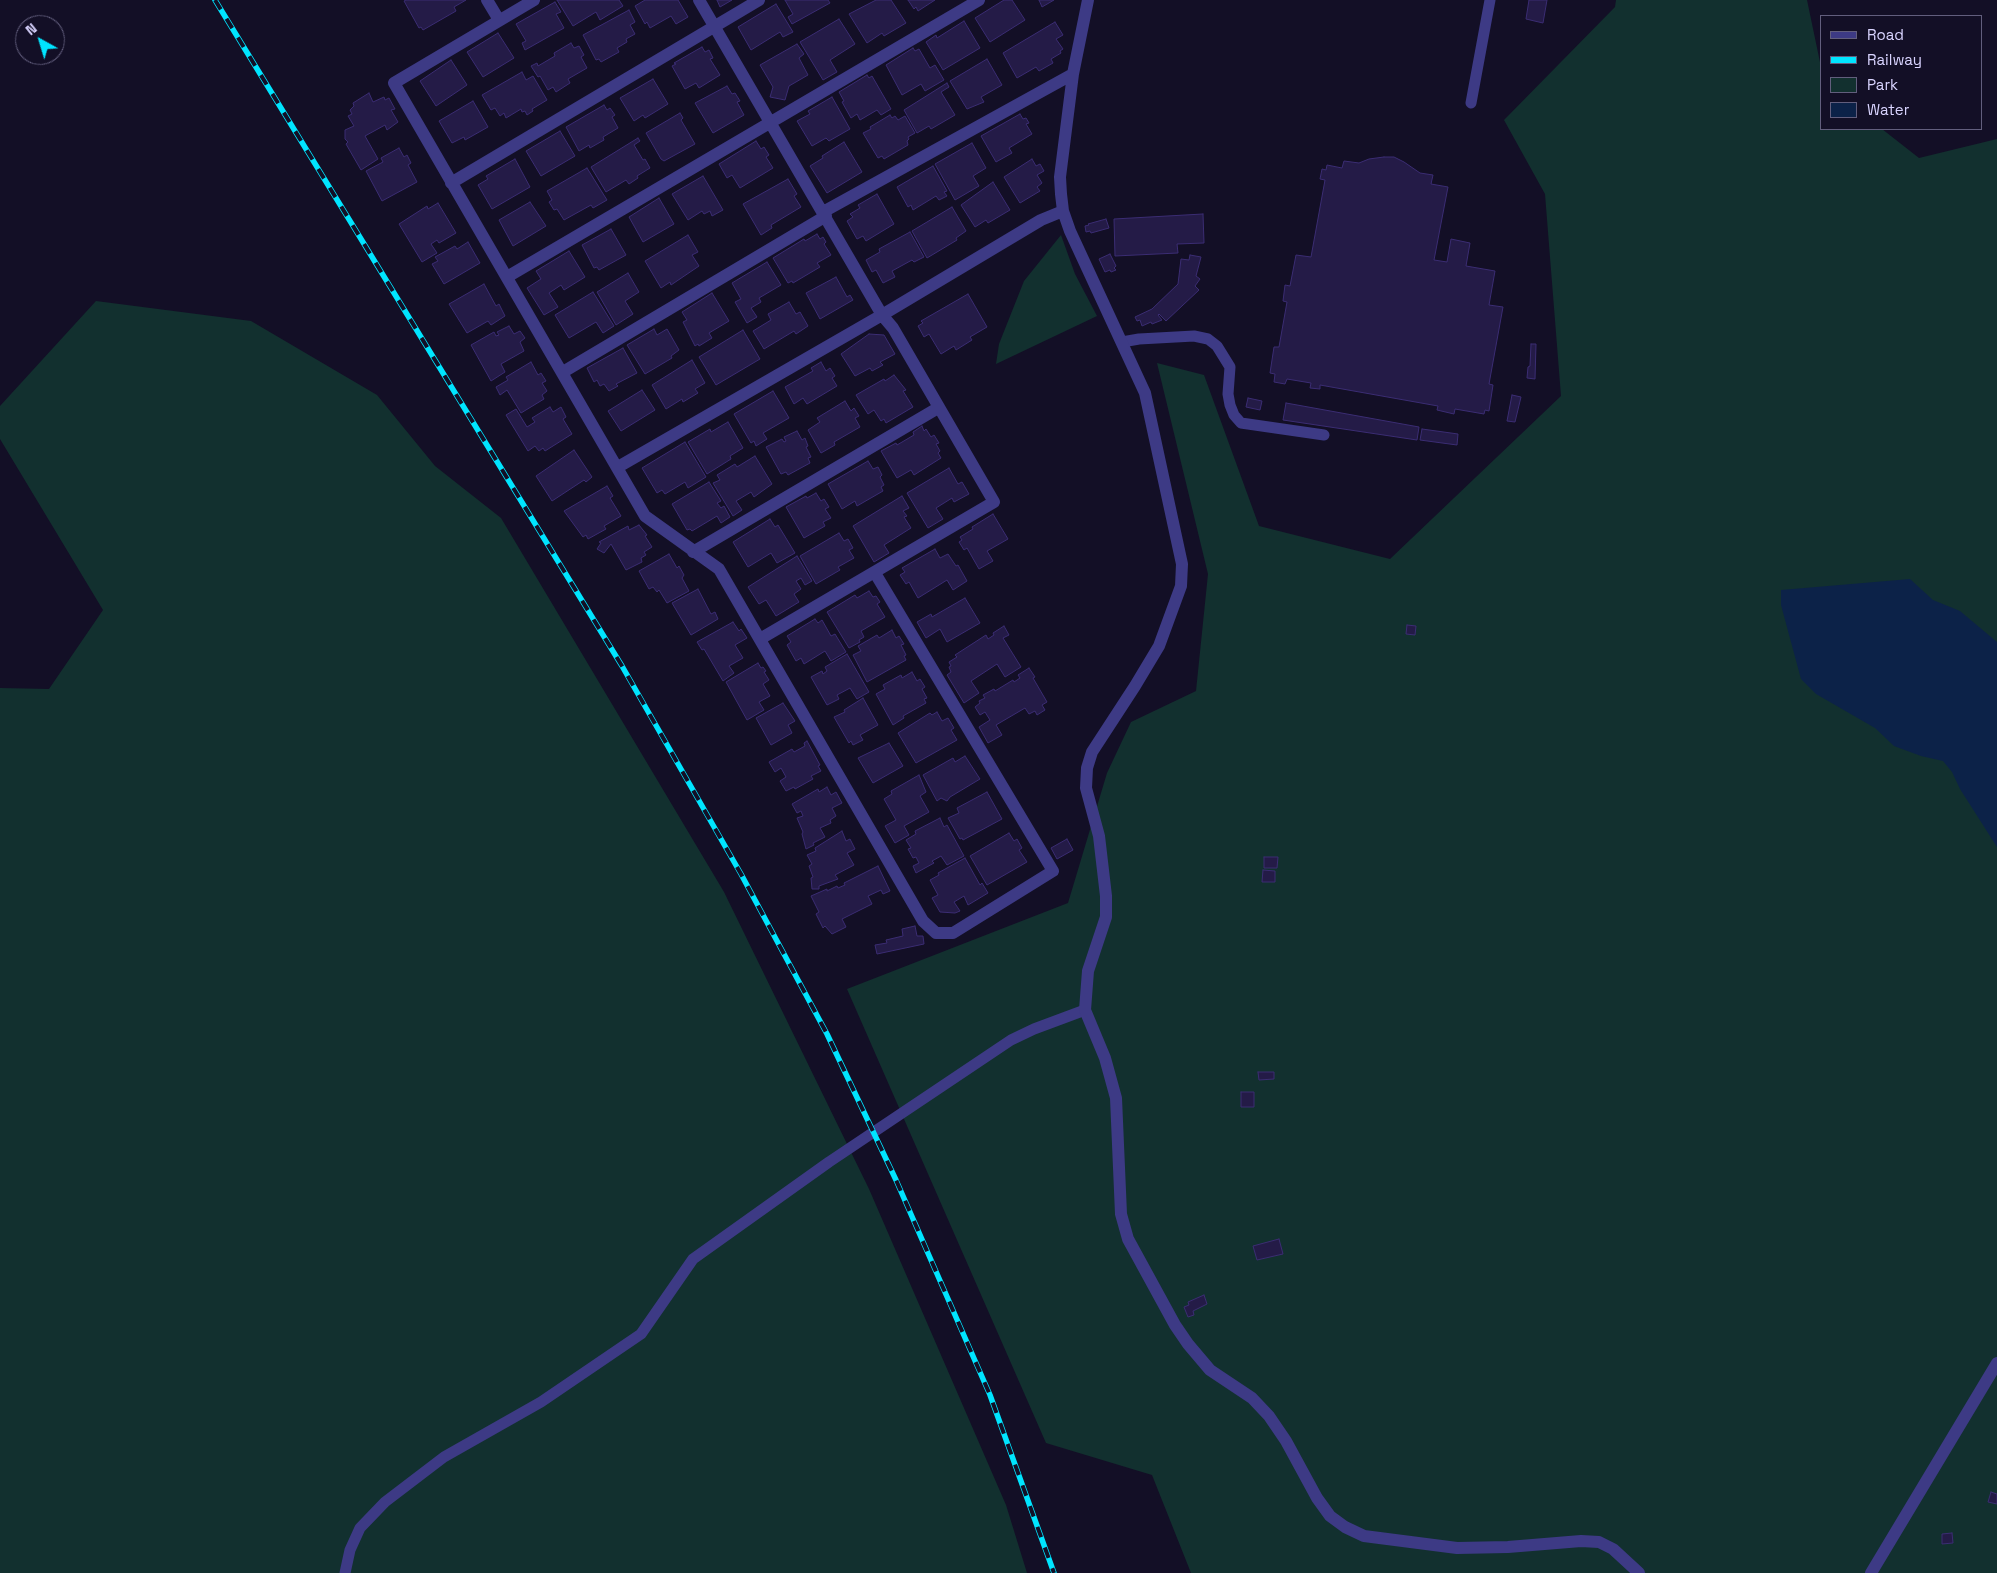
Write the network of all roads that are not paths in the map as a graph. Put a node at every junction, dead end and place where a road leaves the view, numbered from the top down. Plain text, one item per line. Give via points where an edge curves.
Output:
1 (487, 0) edge
2 (534, 0) edge
3 (699, 0) edge
4 (759, 0) edge
5 (979, 0) edge
6 (1088, 0) edge
7 (1490, 0) edge
8 (499, 20) junction
9 (714, 26) junction
10 (1073, 74) junction
11 (1471, 103) dead end
12 (771, 122) junction
13 (451, 183) junction
14 (1064, 211) junction
15 (825, 214) junction
16 (507, 277) junction
17 (882, 315) junction
18 (1122, 342) junction
19 (563, 372) junction
20 (938, 408) junction
21 (1324, 435) dead end
22 (618, 467) junction
23 (693, 552) junction
24 (875, 573) junction
25 (760, 639) junction
26 (1085, 1010) junction
27 (1997, 1363) edge
28 (345, 1573) edge
29 (1638, 1573) edge
30 (1871, 1573) edge

1 - 8 street
2 - 8 street
3 - 9 street
4 - 9 street
5 - 12 street
6 - 10 street
7 - 11 lane
8 - 13 street via 394,83
9 - 12 street
9 - 13 street
10 - 14 street via 1060,177
10 - 15 street
12 - 15 street
12 - 16 street
13 - 16 street
14 - 17 street via 1040,220
14 - 18 street via 1070,231
15 - 17 street
15 - 19 street
16 - 19 street
17 - 20 street via 893,328
17 - 22 street
18 - 21 lane via 1194,336 1208,339 1217,346 1230,367 1230,405 1241,423
18 - 26 street via 1145,393 1182,564 1181,586 1159,646 1092,752 1088,768 1086,788 1099,836 1106,918 1088,971
19 - 22 street
20 - 23 street
20 - 24 street via 994,502
22 - 23 street via 645,516
23 - 25 street via 720,569
24 - 25 street
24 - 25 street via 1053,871 953,933 936,933 923,921
26 - 28 lane via 1011,1040 829,1162 693,1259 641,1334 541,1402 444,1457 385,1502 360,1528 350,1550
26 - 29 street via 1105,1058 1116,1098 1120,1214 1128,1239 1188,1344 1210,1370 1252,1398 1269,1416 1330,1516 1364,1536 1457,1548 1599,1542 1613,1549
27 - 30 street

